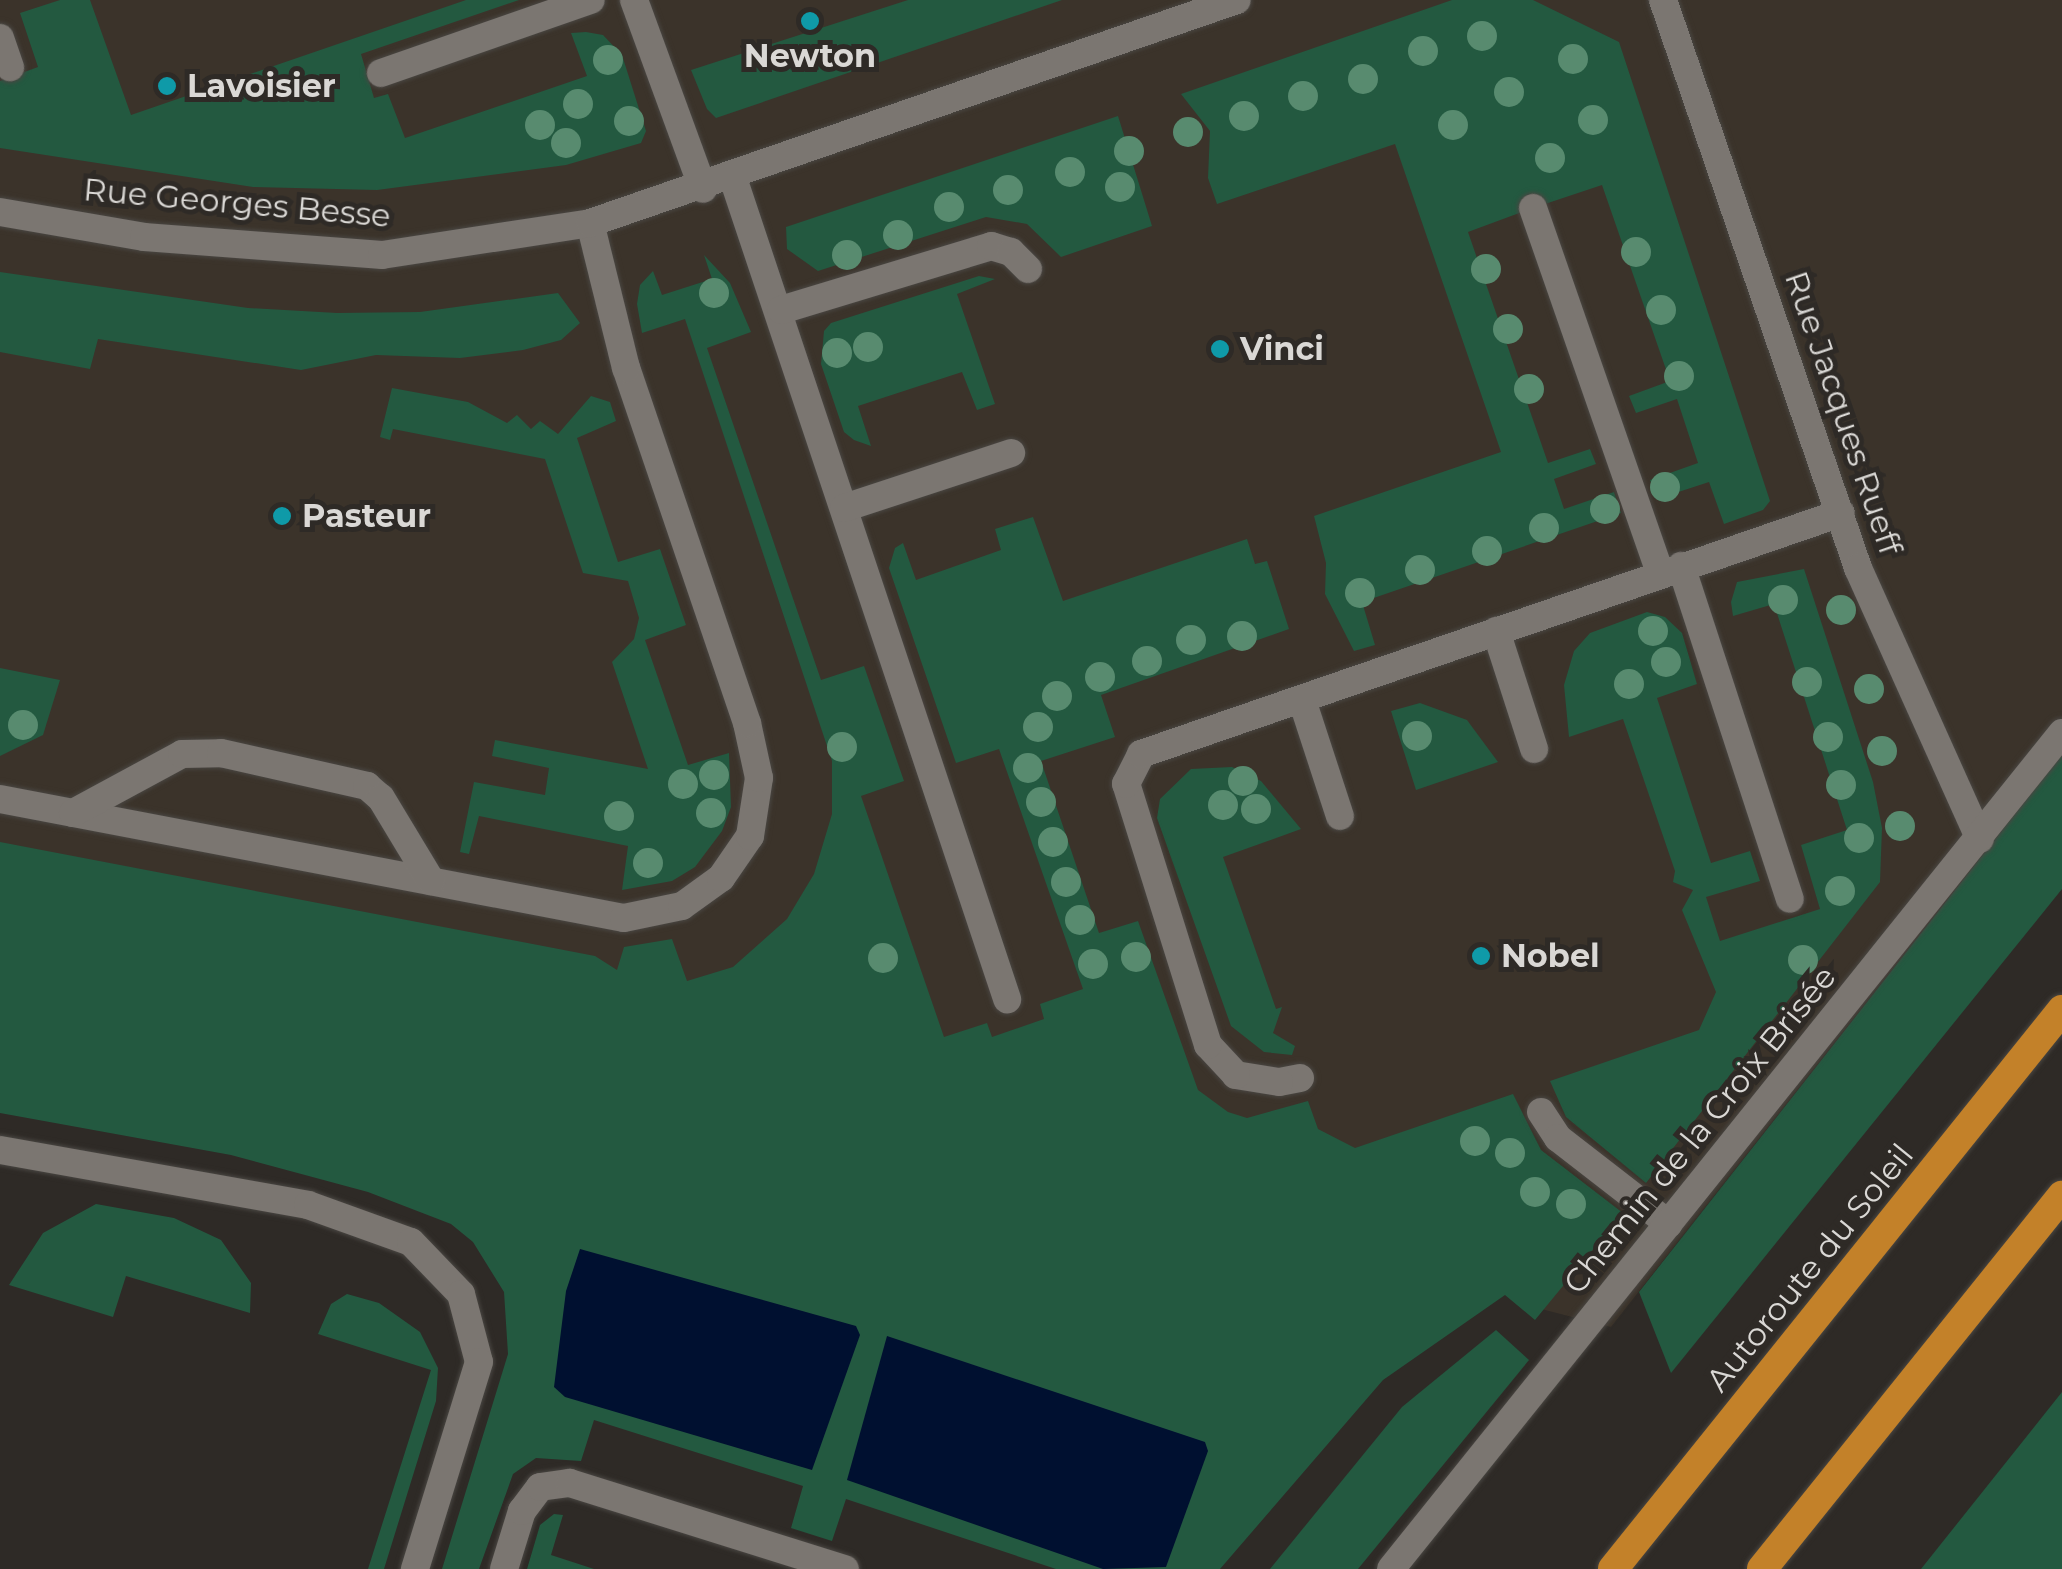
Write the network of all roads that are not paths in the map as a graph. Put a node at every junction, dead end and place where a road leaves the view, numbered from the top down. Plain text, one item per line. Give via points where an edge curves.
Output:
1 (590, 0) edge
2 (634, 0) edge
3 (1236, 0) edge
4 (1663, 0) edge
5 (0, 38) edge
6 (10, 67) dead end
7 (381, 72) dead end
8 (734, 178) junction
9 (702, 189) junction
10 (1533, 208) dead end
11 (0, 212) edge
12 (590, 223) junction
13 (1028, 269) dead end
14 (781, 310) junction
15 (1011, 453) dead end
16 (844, 508) junction
17 (1841, 513) junction
18 (1671, 569) junction
19 (1496, 632) junction
20 (1302, 700) junction
21 (2062, 733) edge
22 (1534, 749) dead end
23 (0, 799) edge
24 (72, 813) junction
25 (1340, 816) dead end
26 (1980, 839) junction
27 (432, 882) junction
28 (1790, 899) dead end
29 (1008, 999) dead end
30 (2062, 1010) edge
31 (1300, 1078) dead end
32 (1541, 1112) dead end
33 (0, 1150) edge
34 (2062, 1196) edge
35 (1669, 1224) junction
36 (415, 1569) edge
37 (504, 1569) edge
38 (845, 1569) edge
39 (1391, 1569) edge
40 (1613, 1569) edge
41 (1762, 1569) edge

1 - 7 street
2 - 9 street
3 - 8 street, Rue Georges Besse
4 - 17 street, Rue Jacques Rueff
5 - 6 street
8 - 9 street, Rue Georges Besse
8 - 14 street
9 - 12 street, Rue Georges Besse
10 - 18 street
11 - 12 street, Rue Georges Besse via 144,237 382,256
12 - 27 street via 626,368 747,723 758,778 750,836 721,878 682,906 624,918
13 - 14 street via 1011,252 991,246
14 - 16 street
15 - 16 street
16 - 29 street
17 - 18 street
17 - 26 street, Rue Jacques Rueff via 1858,568
18 - 19 street
18 - 28 street
19 - 20 street
19 - 22 street
20 - 25 street
20 - 31 street via 1140,754 1126,784 1208,1044 1236,1075
21 - 26 street, Chemin de la Croix Brisée
23 - 24 street
24 - 27 street
24 - 27 street via 182,754 221,753 367,786
26 - 35 street, Chemin de la Croix Brisée
30 - 40 highway, Autoroute du Soleil
32 - 35 street via 1558,1138
33 - 36 street via 308,1205 410,1242 460,1294 479,1362
34 - 41 highway
35 - 39 street, Chemin de la Croix Brisée
37 - 38 street via 522,1511 540,1487 570,1482

